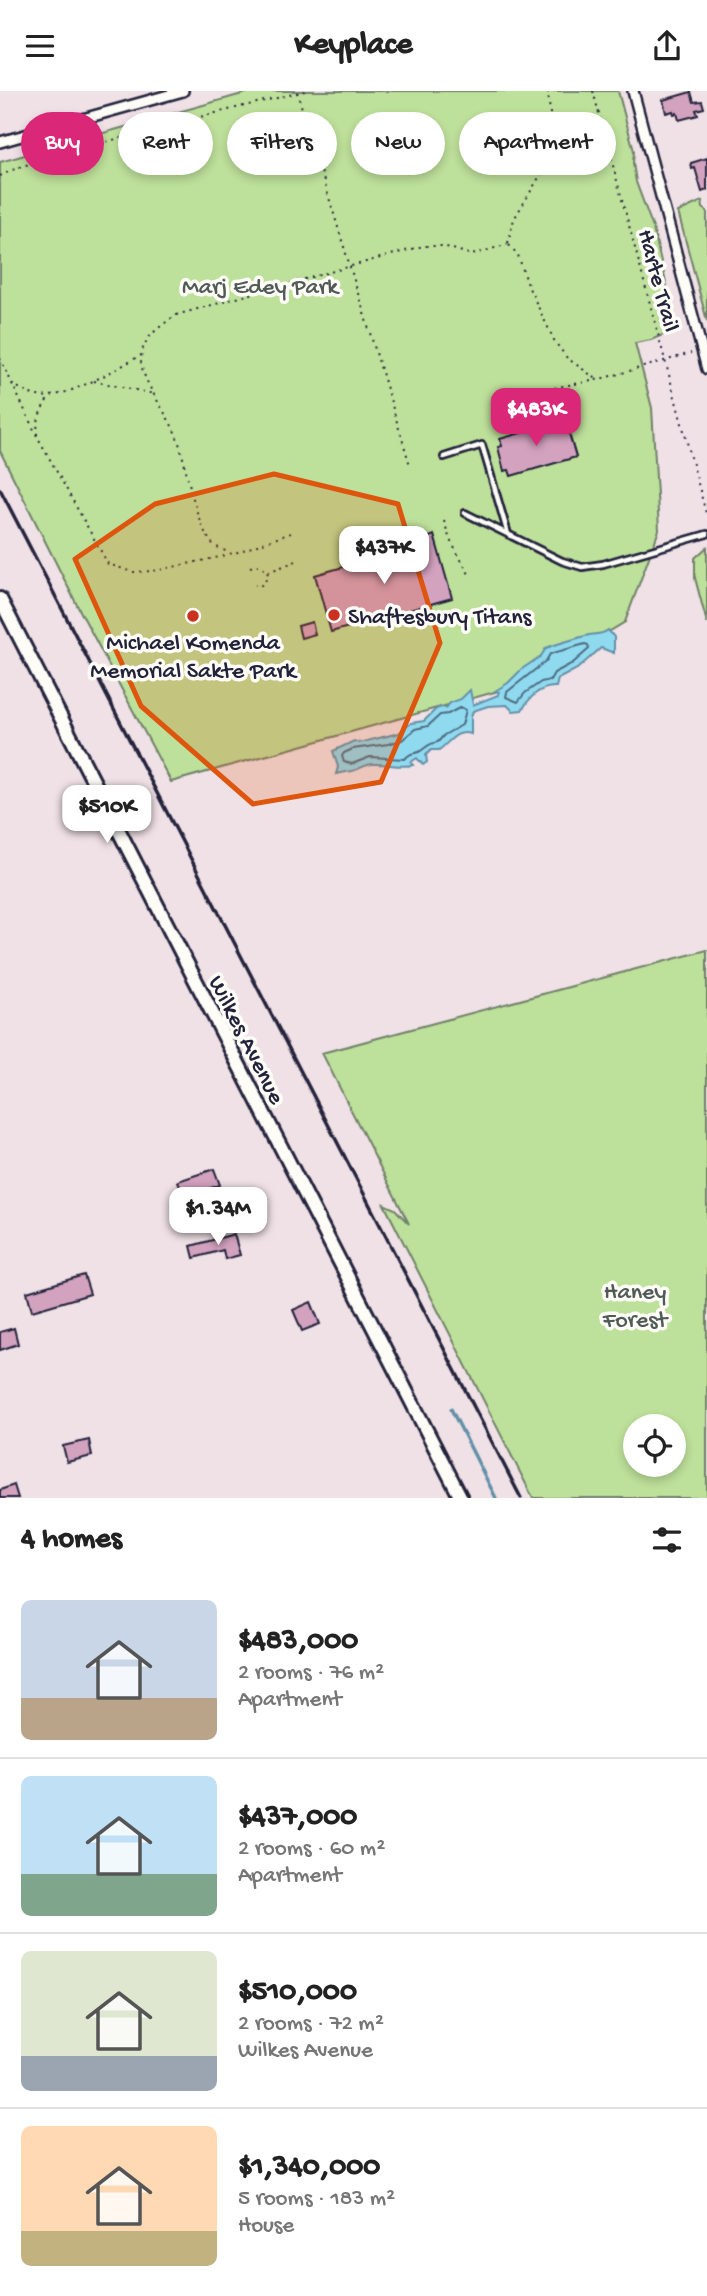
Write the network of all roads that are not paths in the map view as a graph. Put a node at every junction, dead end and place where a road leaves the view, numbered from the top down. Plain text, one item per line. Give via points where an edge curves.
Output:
1 (183, 91) edge
2 (633, 91) edge
3 (0, 142) edge
4 (704, 349) edge
5 (707, 369) edge
6 (444, 457) dead end
7 (465, 513) dead end
8 (508, 534) junction
9 (707, 534) edge
10 (0, 599) edge
11 (461, 1498) edge

1 - 3 street
2 - 4 street
4 - 5 street
6 - 8 lane via 482,445
7 - 8 lane
8 - 9 lane via 582,567
10 - 11 main road, Wilkes Avenue

